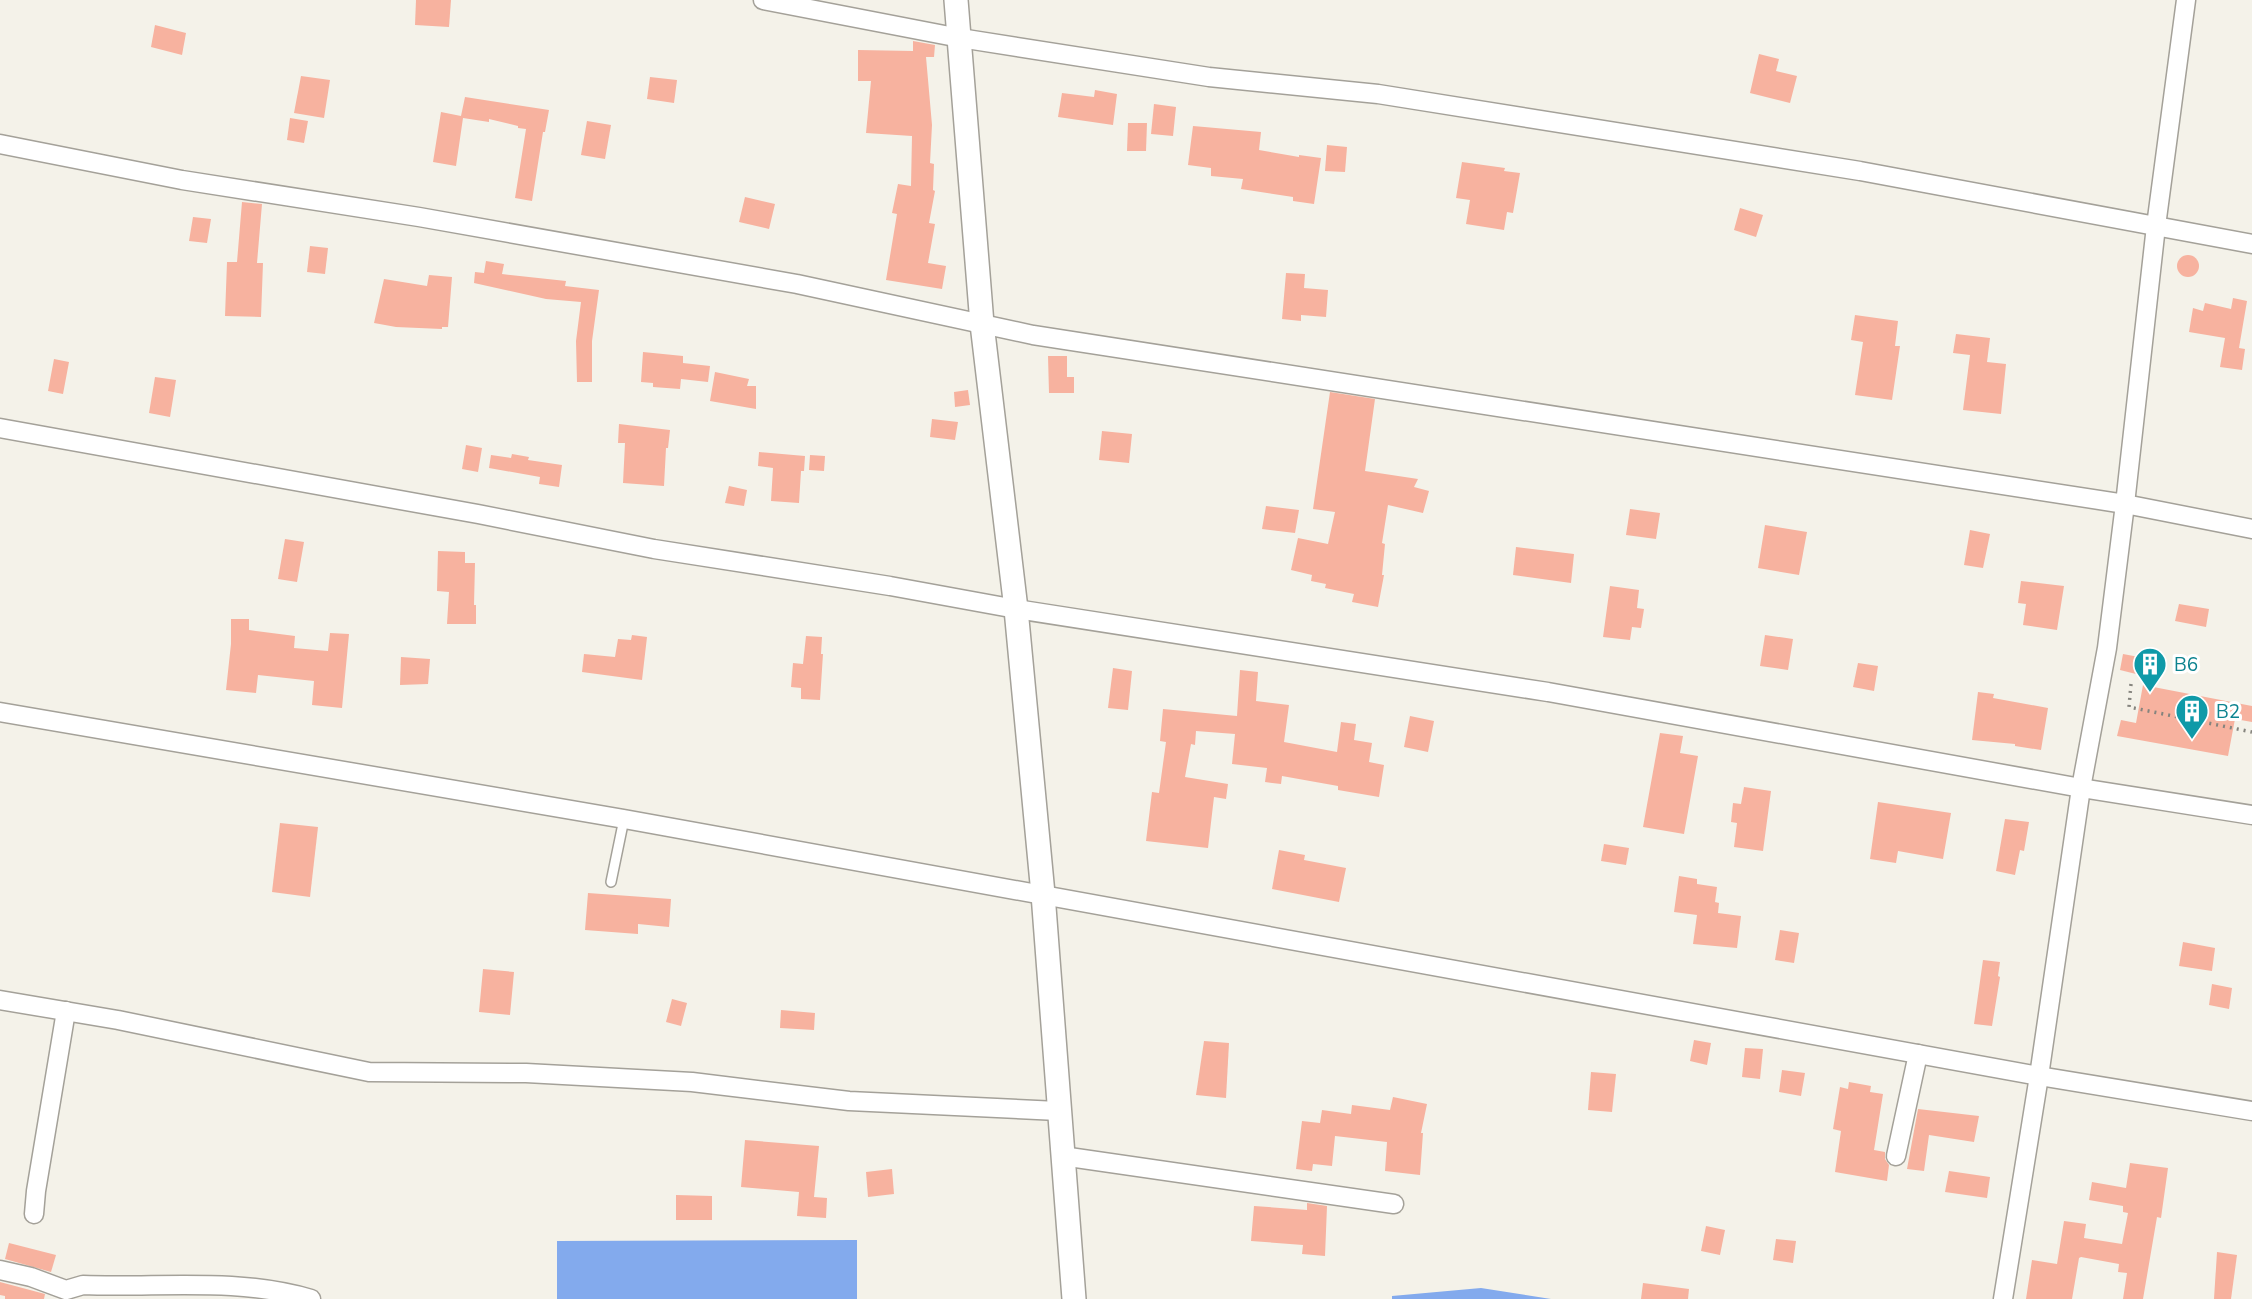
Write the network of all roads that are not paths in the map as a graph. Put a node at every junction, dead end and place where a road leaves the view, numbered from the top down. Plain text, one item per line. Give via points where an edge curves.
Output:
1 (763, 0) edge
2 (956, 0) edge
3 (2186, 0) edge
4 (960, 38) junction
5 (0, 144) edge
6 (2156, 226) junction
7 (2252, 243) edge
8 (982, 324) junction
9 (0, 428) edge
10 (2125, 504) junction
11 (2252, 529) edge
12 (1016, 609) junction
13 (0, 712) edge
14 (2081, 788) junction
15 (2252, 815) edge
16 (624, 818) junction
17 (611, 882) dead end
18 (1043, 894) junction
19 (0, 1000) edge
20 (66, 1011) junction
21 (1918, 1054) junction
22 (2039, 1076) junction
23 (1058, 1111) junction
24 (2252, 1111) edge
25 (1062, 1156) junction
26 (1896, 1156) dead end
27 (1394, 1204) dead end
28 (34, 1214) dead end
29 (0, 1270) edge
30 (65, 1294) edge
31 (311, 1299) edge
32 (1074, 1299) edge
33 (2003, 1299) edge

1 - 4 street
2 - 4 street
3 - 6 street
4 - 6 street via 1209,77 1378,94 1860,171
4 - 8 street
5 - 8 street via 182,180 797,284
6 - 7 street
6 - 10 street
8 - 10 street
8 - 12 street
9 - 12 street
10 - 11 street
10 - 14 street via 2107,648
12 - 14 street via 1548,692
12 - 18 street
13 - 16 street
14 - 15 street
14 - 22 street
16 - 17 lane
16 - 18 street
18 - 21 street
18 - 23 street
19 - 20 street
20 - 23 street via 369,1072 665,1080 849,1101
20 - 28 street
21 - 22 street
21 - 26 street
22 - 24 street
22 - 33 street
23 - 25 street
25 - 27 street
25 - 32 street
29 - 30 street via 31,1277
30 - 31 street via 83,1285 226,1284

